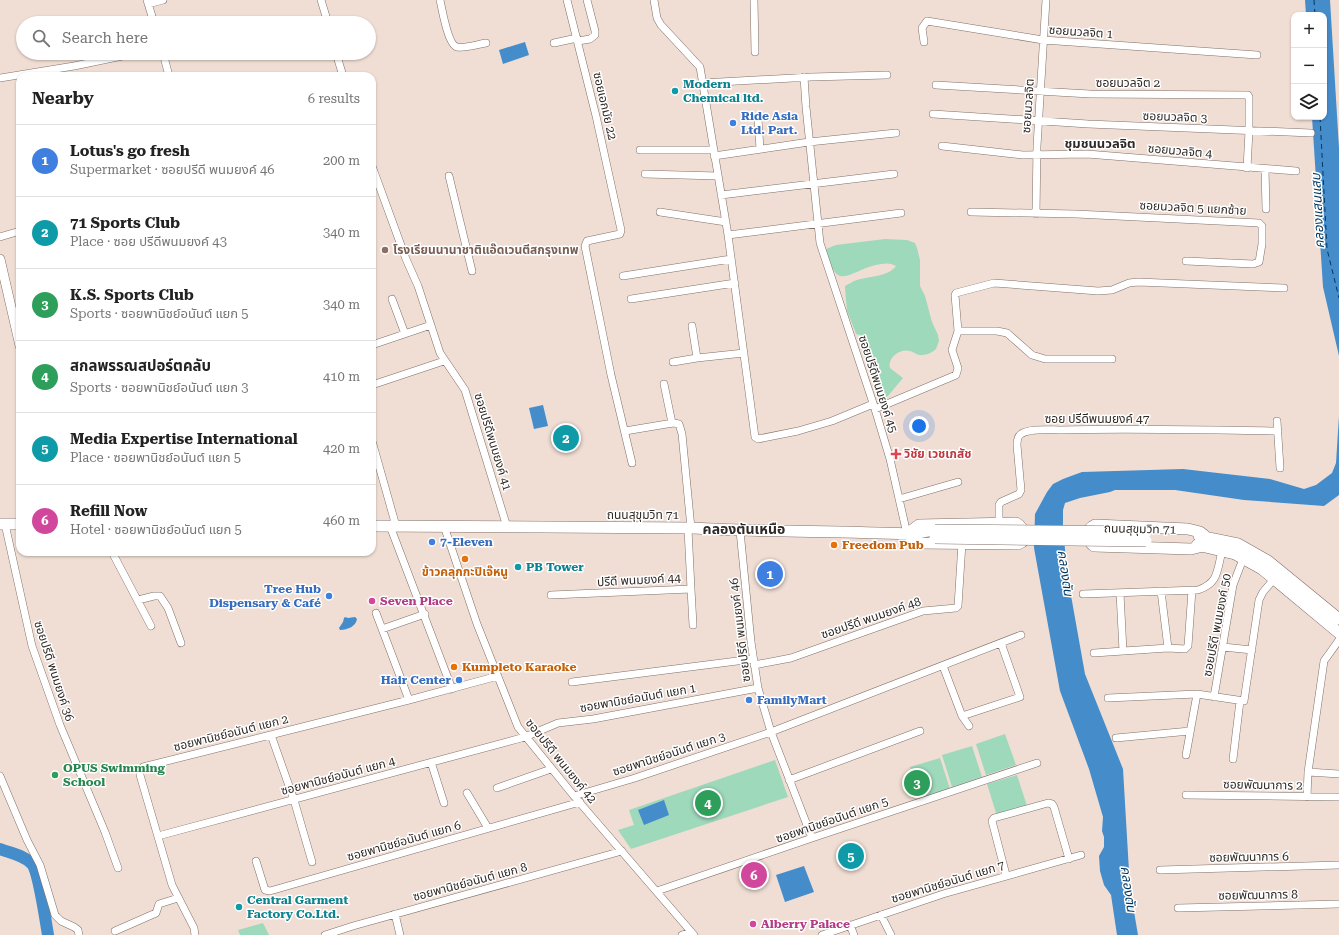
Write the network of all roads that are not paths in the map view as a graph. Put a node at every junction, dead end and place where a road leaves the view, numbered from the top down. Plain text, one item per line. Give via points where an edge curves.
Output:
1 (163, 0) edge
2 (321, 0) edge
3 (440, 0) edge
4 (567, 0) edge
5 (587, 0) edge
6 (654, 0) edge
7 (754, 0) edge
8 (1046, 0) edge
9 (148, 2) edge
10 (152, 16) edge
11 (326, 16) edge
12 (578, 39) junction
13 (1043, 40) junction
14 (924, 42) dead end
15 (486, 43) dead end
16 (554, 43) dead end
17 (756, 52) dead end
18 (1257, 54) dead end
19 (103, 60) edge
20 (165, 60) edge
21 (338, 60) edge
22 (37, 72) edge
23 (168, 72) edge
24 (342, 72) edge
25 (16, 75) edge
26 (888, 75) dead end
27 (804, 77) junction
28 (0, 78) edge
29 (702, 83) junction
30 (936, 85) dead end
31 (1041, 92) junction
32 (933, 114) dead end
33 (758, 119) dead end
34 (1038, 121) junction
35 (1249, 131) junction
36 (896, 133) dead end
37 (1311, 134) dead end
38 (809, 142) junction
39 (942, 146) dead end
40 (760, 149) junction
41 (640, 150) dead end
42 (714, 153) junction
43 (1037, 156) junction
44 (1247, 168) junction
45 (1265, 169) junction
46 (1296, 171) dead end
47 (645, 174) dead end
48 (894, 174) dead end
49 (448, 176) dead end
50 (718, 176) junction
51 (376, 177) edge
52 (814, 184) junction
53 (721, 195) junction
54 (1266, 209) dead end
55 (660, 212) dead end
56 (971, 212) dead end
57 (901, 213) dead end
58 (1036, 214) junction
59 (726, 222) junction
60 (818, 224) junction
61 (16, 232) edge
62 (728, 235) junction
63 (0, 237) edge
64 (0, 259) edge
65 (731, 259) junction
66 (1186, 261) dead end
67 (472, 271) dead end
68 (623, 276) dead end
69 (735, 283) junction
70 (1284, 288) dead end
71 (392, 299) dead end
72 (631, 299) dead end
73 (431, 325) junction
74 (692, 326) dead end
75 (16, 329) edge
76 (958, 331) junction
77 (406, 334) junction
78 (376, 344) edge
79 (744, 353) junction
80 (697, 358) junction
81 (1112, 359) dead end
82 (444, 361) junction
83 (673, 362) dead end
84 (376, 384) edge
85 (664, 384) dead end
86 (874, 406) junction
87 (1278, 421) dead end
88 (672, 423) junction
89 (625, 431) junction
90 (1278, 431) junction
91 (376, 457) edge
92 (632, 463) dead end
93 (1280, 468) dead end
94 (958, 482) dead end
95 (900, 498) junction
96 (2, 524) edge
97 (16, 524) edge
98 (999, 524) junction
99 (376, 526) edge
100 (393, 526) junction
101 (444, 526) junction
102 (507, 527) junction
103 (690, 529) junction
104 (740, 531) junction
105 (910, 534) junction
106 (1204, 541) junction
107 (962, 543) junction
108 (1222, 551) junction
109 (114, 556) edge
110 (1243, 559) junction
111 (1274, 579) junction
112 (691, 589) junction
113 (1192, 590) junction
114 (1161, 591) junction
115 (1120, 593) junction
116 (1083, 594) dead end
117 (551, 595) dead end
118 (138, 600) junction
119 (376, 613) dead end
120 (425, 614) junction
121 (1339, 619) edge
122 (693, 625) dead end
123 (151, 626) dead end
124 (382, 629) junction
125 (1339, 633) edge
126 (1020, 635) dead end
127 (1339, 640) edge
128 (181, 643) dead end
129 (1001, 643) junction
130 (1223, 647) junction
131 (1168, 648) junction
132 (1252, 650) junction
133 (1123, 651) junction
134 (1094, 653) dead end
135 (754, 662) junction
136 (943, 666) junction
137 (498, 676) junction
138 (572, 682) dead end
139 (758, 688) junction
140 (452, 689) junction
141 (1197, 694) junction
142 (1214, 697) junction
143 (1108, 698) dead end
144 (409, 700) junction
145 (1242, 701) junction
146 (962, 716) junction
147 (969, 726) dead end
148 (920, 731) dead end
149 (1190, 731) junction
150 (771, 732) junction
151 (272, 734) junction
152 (525, 737) junction
153 (1116, 738) dead end
154 (1186, 755) dead end
155 (1233, 759) dead end
156 (431, 762) junction
157 (1037, 763) dead end
158 (551, 769) junction
159 (1308, 772) junction
160 (1339, 774) edge
161 (0, 776) edge
162 (789, 780) junction
163 (497, 788) dead end
164 (467, 793) dead end
165 (1186, 795) dead end
166 (574, 796) junction
167 (1307, 797) junction
168 (1339, 797) edge
169 (294, 800) junction
170 (580, 802) junction
171 (444, 803) dead end
172 (488, 828) junction
173 (158, 836) junction
174 (812, 838) junction
175 (622, 851) junction
176 (1081, 855) dead end
177 (1069, 859) junction
178 (256, 861) dead end
179 (312, 862) dead end
180 (1339, 865) edge
181 (118, 868) dead end
182 (1160, 870) dead end
183 (1006, 875) junction
184 (657, 891) junction
185 (178, 898) junction
186 (1339, 904) edge
187 (1178, 908) dead end
188 (394, 914) junction
189 (881, 915) junction
190 (850, 926) junction
191 (115, 931) dead end
192 (336, 933) edge
193 (693, 933) edge
194 (79, 935) edge
195 (195, 935) edge
196 (325, 935) edge
197 (400, 935) edge
198 (682, 935) edge
199 (822, 935) edge
200 (854, 935) edge
201 (891, 935) edge

1 - 9 street
2 - 11 street
3 - 15 street via 453,45 458,47
4 - 12 street, ซอยเอกมัย 22
5 - 12 street via 595,35 590,39
6 - 29 street via 661,25 698,64
7 - 17 street
8 - 13 street, ซอยนวลจิต
9 - 10 street
12 - 16 street
12 - 89 street, ซอยเอกมัย 22 via 621,230 620,234 587,241 585,246
13 - 14 street, ซอยนวลจิต 1 via 927,21 922,28
13 - 18 street, ซอยนวลจิต 1
13 - 31 street, ซอยนวลจิต
19 - 22 street
20 - 23 street
21 - 24 street
25 - 28 street
26 - 27 street
27 - 29 street
27 - 38 street, ซอยปรีดีพนมยงค์ 45
29 - 42 street
30 - 31 street, ซอยนวลจิต 2
31 - 34 street, ซอยนวลจิต
31 - 35 street, ซอยนวลจิต 2 via 1246,95 1249,97
32 - 34 street, ซอยนวลจิต 3
33 - 40 street
34 - 35 street, ซอยนวลจิต 3
34 - 43 street, ซอยนวลจิต
35 - 37 street, ซอยนวลจิต 3
35 - 44 street, ซอยนวลจิต 2
36 - 38 street
38 - 40 street
38 - 52 street, ซอยปรีดีพนมยงค์ 45
39 - 43 street, ซอยนวลจิต 4
40 - 42 street
41 - 42 street
42 - 50 street
43 - 44 street, ซอยนวลจิต 4 via 1087,154
43 - 58 street, ซอยนวลจิต
44 - 45 street, ซอยนวลจิต 4
45 - 46 street, ซอยนวลจิต 4
45 - 54 street
47 - 50 street
48 - 52 street
49 - 67 street
50 - 53 street
51 - 73 street, ซอยปรีดีพนมยงค์ 41
52 - 53 street
52 - 60 street, ซอยปรีดีพนมยงค์ 45
53 - 59 street
55 - 59 street
56 - 58 street
57 - 60 street
58 - 66 street, ซอยนวลจิต 5 แยกซ้าย via 1259,222 1262,226 1259,262 1253,264
59 - 62 street
60 - 62 street
60 - 86 street, ซอยปรีดีพนมยงค์ 45 via 820,243
61 - 63 street
62 - 65 street
64 - 75 street
65 - 68 street
65 - 69 street
69 - 72 street
69 - 79 street
70 - 76 street via 1138,282 1112,290 1098,291 994,284 955,293
71 - 77 street
73 - 77 street
73 - 82 street, ซอยปรีดีพนมยงค์ 41
74 - 80 street
76 - 81 street via 1007,332 1032,355 1046,359
76 - 86 street via 952,350 958,368 956,375
77 - 78 street
79 - 80 street
79 - 86 street via 757,439 798,431
80 - 83 street
82 - 84 street
82 - 102 street, ซอยปรีดีพนมยงค์ 41 via 465,390
85 - 88 street
86 - 95 street, ซอยปรีดีพนมยงค์ 45
87 - 90 street
88 - 89 street
88 - 103 street, ปรีดี พนมยงค์ 44 via 679,424 682,434
89 - 92 street
90 - 93 street
90 - 98 street, ซอย ปรีดีพนมยงค์ 47 via 1080,429 1023,433 1017,440 1021,490 1019,494 999,505
91 - 100 street
94 - 95 street
95 - 105 street, ซอยปรีดีพนมยงค์ 45
96 - 97 main road
96 - 181 street, ซอยปรีดี พนมยงค์ 36 via 32,646 60,725
98 - 105 main road via 919,525
98 - 107 main road via 1016,523 1020,526 1023,530 1022,542
99 - 100 main road, ถนนสุขุมวิท 71
100 - 101 main road, ถนนสุขุมวิท 71
100 - 120 street
101 - 102 main road, ถนนสุขุมวิท 71
101 - 137 street, ซอยปรีดี พนมยงค์ 42 via 477,624
102 - 103 main road, ถนนสุขุมวิท 71
103 - 104 main road, ถนนสุขุมวิท 71
103 - 112 street, ปรีดี พนมยงค์ 44
104 - 105 main road, ถนนสุขุมวิท 71
104 - 135 street, ซอยปรีดี พนมยงค์ 46
105 - 106 main road, ถนนสุขุมวิท 71, bridge via 923,531 935,534 1146,537
105 - 107 main road via 920,543
106 - 106 main road via 1192,549 1094,546 1088,538 1088,531 1096,525 1188,529 1200,532
106 - 108 main road, ถนนสุขุมวิท 71
106 - 121 main road, ถนนสุขุมวิท 71 via 1238,544 1268,561
107 - 135 street, ซอยปรีดี พนมยงค์ 48 via 956,608 923,611 791,658
108 - 110 main road, ถนนสุขุมวิท 71
108 - 113 street via 1215,579 1206,588
109 - 118 street
110 - 111 main road, ถนนสุขุมวิท 71
110 - 130 street, ซอยปรีดี พนมยงค์ 50 via 1233,585
111 - 125 main road, ถนนสุขุมวิท 71
111 - 132 street via 1260,600
112 - 117 street, ปรีดี พนมยงค์ 44
112 - 122 street
113 - 114 street
113 - 131 street via 1188,646 1185,649
114 - 115 street
114 - 131 street
115 - 116 street
115 - 133 street
118 - 123 street
118 - 128 street via 160,596 168,608
119 - 124 street
120 - 124 street
120 - 140 street
124 - 144 street
126 - 129 street, ซอยพานิชย์อนันต์ แยก 3
127 - 159 street via 1324,661
129 - 136 street, ซอยพานิชย์อนันต์ แยก 3
129 - 146 street via 1020,697
130 - 132 street
130 - 142 street, ซอยปรีดี พนมยงค์ 50
131 - 133 street
132 - 145 street
133 - 134 street
135 - 138 street
135 - 139 street, ซอยปรีดี พนมยงค์ 46
136 - 146 street
136 - 150 street, ซอยพานิชย์อนันต์ แยก 3
137 - 140 street, ซอยพานิชย์อนันต์ แยก 2
137 - 152 street, ซอยปรีดี พนมยงค์ 42 via 518,728
139 - 150 street, ซอยปรีดี พนมยงค์ 46
139 - 152 street, ซอยพานิชย์อนันต์ แยก 1 via 558,723
140 - 144 street, ซอยพานิชย์อนันต์ แยก 2
141 - 142 street
141 - 143 street
141 - 149 street
142 - 145 street
144 - 151 street, ซอยพานิชย์อนันต์ แยก 2
145 - 155 street
146 - 147 street
148 - 162 street
149 - 153 street
149 - 154 street
150 - 162 street, ซอยปรีดี พนมยงค์ 46
150 - 166 street, ซอยพานิชย์อนันต์ แยก 3
151 - 169 street
151 - 173 street, ซอยพานิชย์อนันต์ แยก 2 via 142,767 140,775
152 - 156 street, ซอยพานิชย์อนันต์ แยก 4
152 - 158 street, ซอยปรีดี พนมยงค์ 42
156 - 169 street, ซอยพานิชย์อนันต์ แยก 4
156 - 171 street
157 - 174 street, ซอยพานิชย์อนันต์ แยก 5
158 - 163 street
158 - 166 street, ซอยปรีดี พนมยงค์ 42
159 - 160 street
159 - 167 street
161 - 194 street via 40,865 55,915 78,930
162 - 174 street, ซอยปรีดี พนมยงค์ 46
164 - 172 street
165 - 167 street, ซอยพัฒนาการ 2
166 - 170 street, ซอยปรีดี พนมยงค์ 42
167 - 168 street, ซอยพัฒนาการ 2
169 - 173 street, ซอยพานิชย์อนันต์ แยก 4
169 - 179 street
170 - 172 street, ซอยพานิชย์อนันต์ แยก 6
170 - 175 street, ซอยปรีดี พนมยงค์ 42
172 - 178 street, ซอยพานิชย์อนันต์ แยก 6 via 270,891 265,890
173 - 185 street, ซอยพานิชย์อนันต์ แยก 2
174 - 184 street, ซอยพานิชย์อนันต์ แยก 5
175 - 184 street, ซอยปรีดี พนมยงค์ 42
175 - 188 street, ซอยพานิชย์อนันต์ แยก 8
176 - 177 street, ซอยพานิชย์อนันต์ แยก 7
177 - 183 street, ซอยพานิชย์อนันต์ แยก 7
177 - 183 street via 1054,807 1048,803 994,818 992,821
180 - 182 street, ซอยพัฒนาการ 6
183 - 189 street, ซอยพานิชย์อนันต์ แยก 7
184 - 193 street, ซอยปรีดี พนมยงค์ 42
185 - 191 street via 159,904 156,913
185 - 195 street, ซอยพานิชย์อนันต์ แยก 2 via 194,928
186 - 187 street, ซอยพัฒนาการ 8
188 - 192 street, ซอยพานิชย์อนันต์ แยก 8
188 - 197 street
189 - 190 street, ซอยพานิชย์อนันต์ แยก 7
189 - 201 street
190 - 199 street, ซอยพานิชย์อนันต์ แยก 7
190 - 200 street
192 - 196 street, ซอยพานิชย์อนันต์ แยก 8
193 - 198 street

